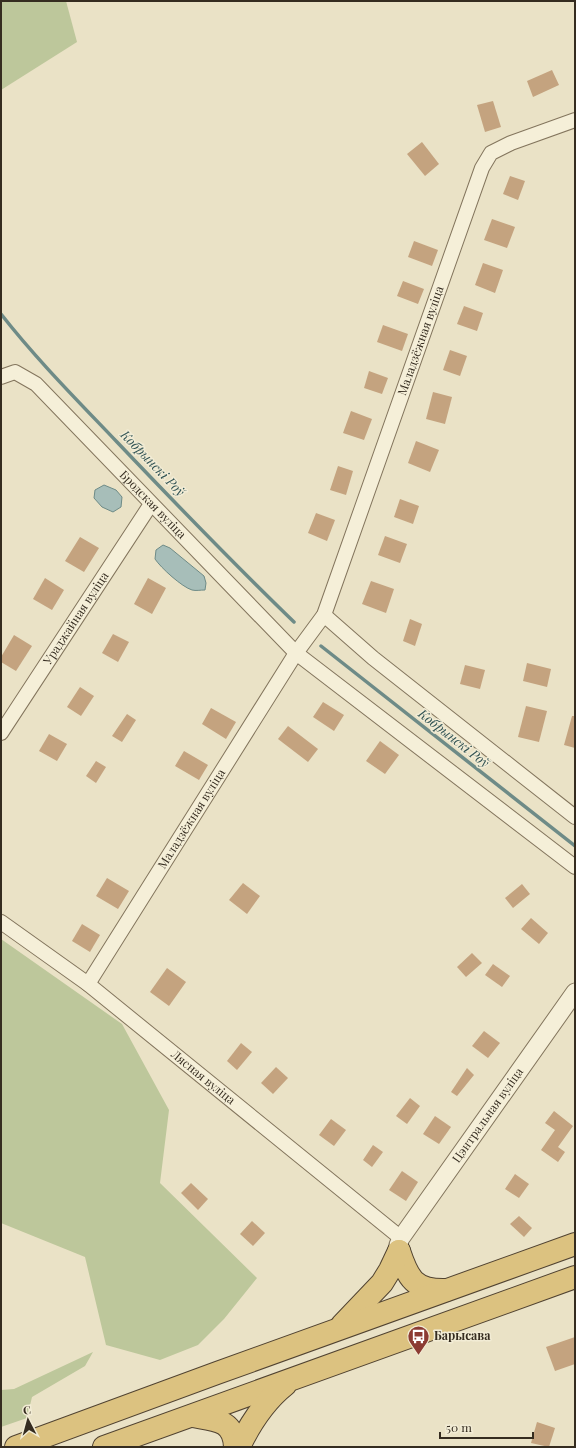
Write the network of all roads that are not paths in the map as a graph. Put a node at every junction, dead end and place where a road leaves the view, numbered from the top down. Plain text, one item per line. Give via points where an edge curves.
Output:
1 (575, 120) edge
2 (1, 377) edge
3 (151, 504) junction
4 (324, 615) junction
5 (296, 653) junction
6 (1, 732) edge
7 (575, 817) edge
8 (575, 867) edge
9 (1, 922) edge
10 (88, 984) junction
11 (575, 992) edge
12 (400, 1244) junction
13 (575, 1244) edge
14 (575, 1277) edge
15 (446, 1290) junction
16 (336, 1330) junction
17 (290, 1380) junction
18 (191, 1416) junction
19 (16, 1447) edge
20 (104, 1447) edge
21 (235, 1447) edge
22 (239, 1447) edge

1 - 4 street, Маладзёжная вуліца via 511,143 492,153 482,168
2 - 3 street, Бродская вуліца via 15,372 36,384
3 - 5 street, Бродская вуліца
3 - 6 street, Ураджайная вуліца
4 - 5 street, Маладзёжная вуліца
4 - 7 street via 373,658
5 - 8 street
5 - 10 street, Маладзёжная вуліца
9 - 10 street, Лясная вуліца
10 - 12 street, Лясная вуліца
11 - 12 street, Цэнтральная вуліца
12 - 15 highway via 405,1271 416,1284 432,1291
12 - 16 highway via 382,1283
13 - 15 highway
14 - 17 highway
15 - 16 highway
16 - 19 highway
17 - 18 highway
17 - 22 highway via 258,1415
18 - 20 highway
18 - 21 highway via 217,1421 230,1427 235,1438

